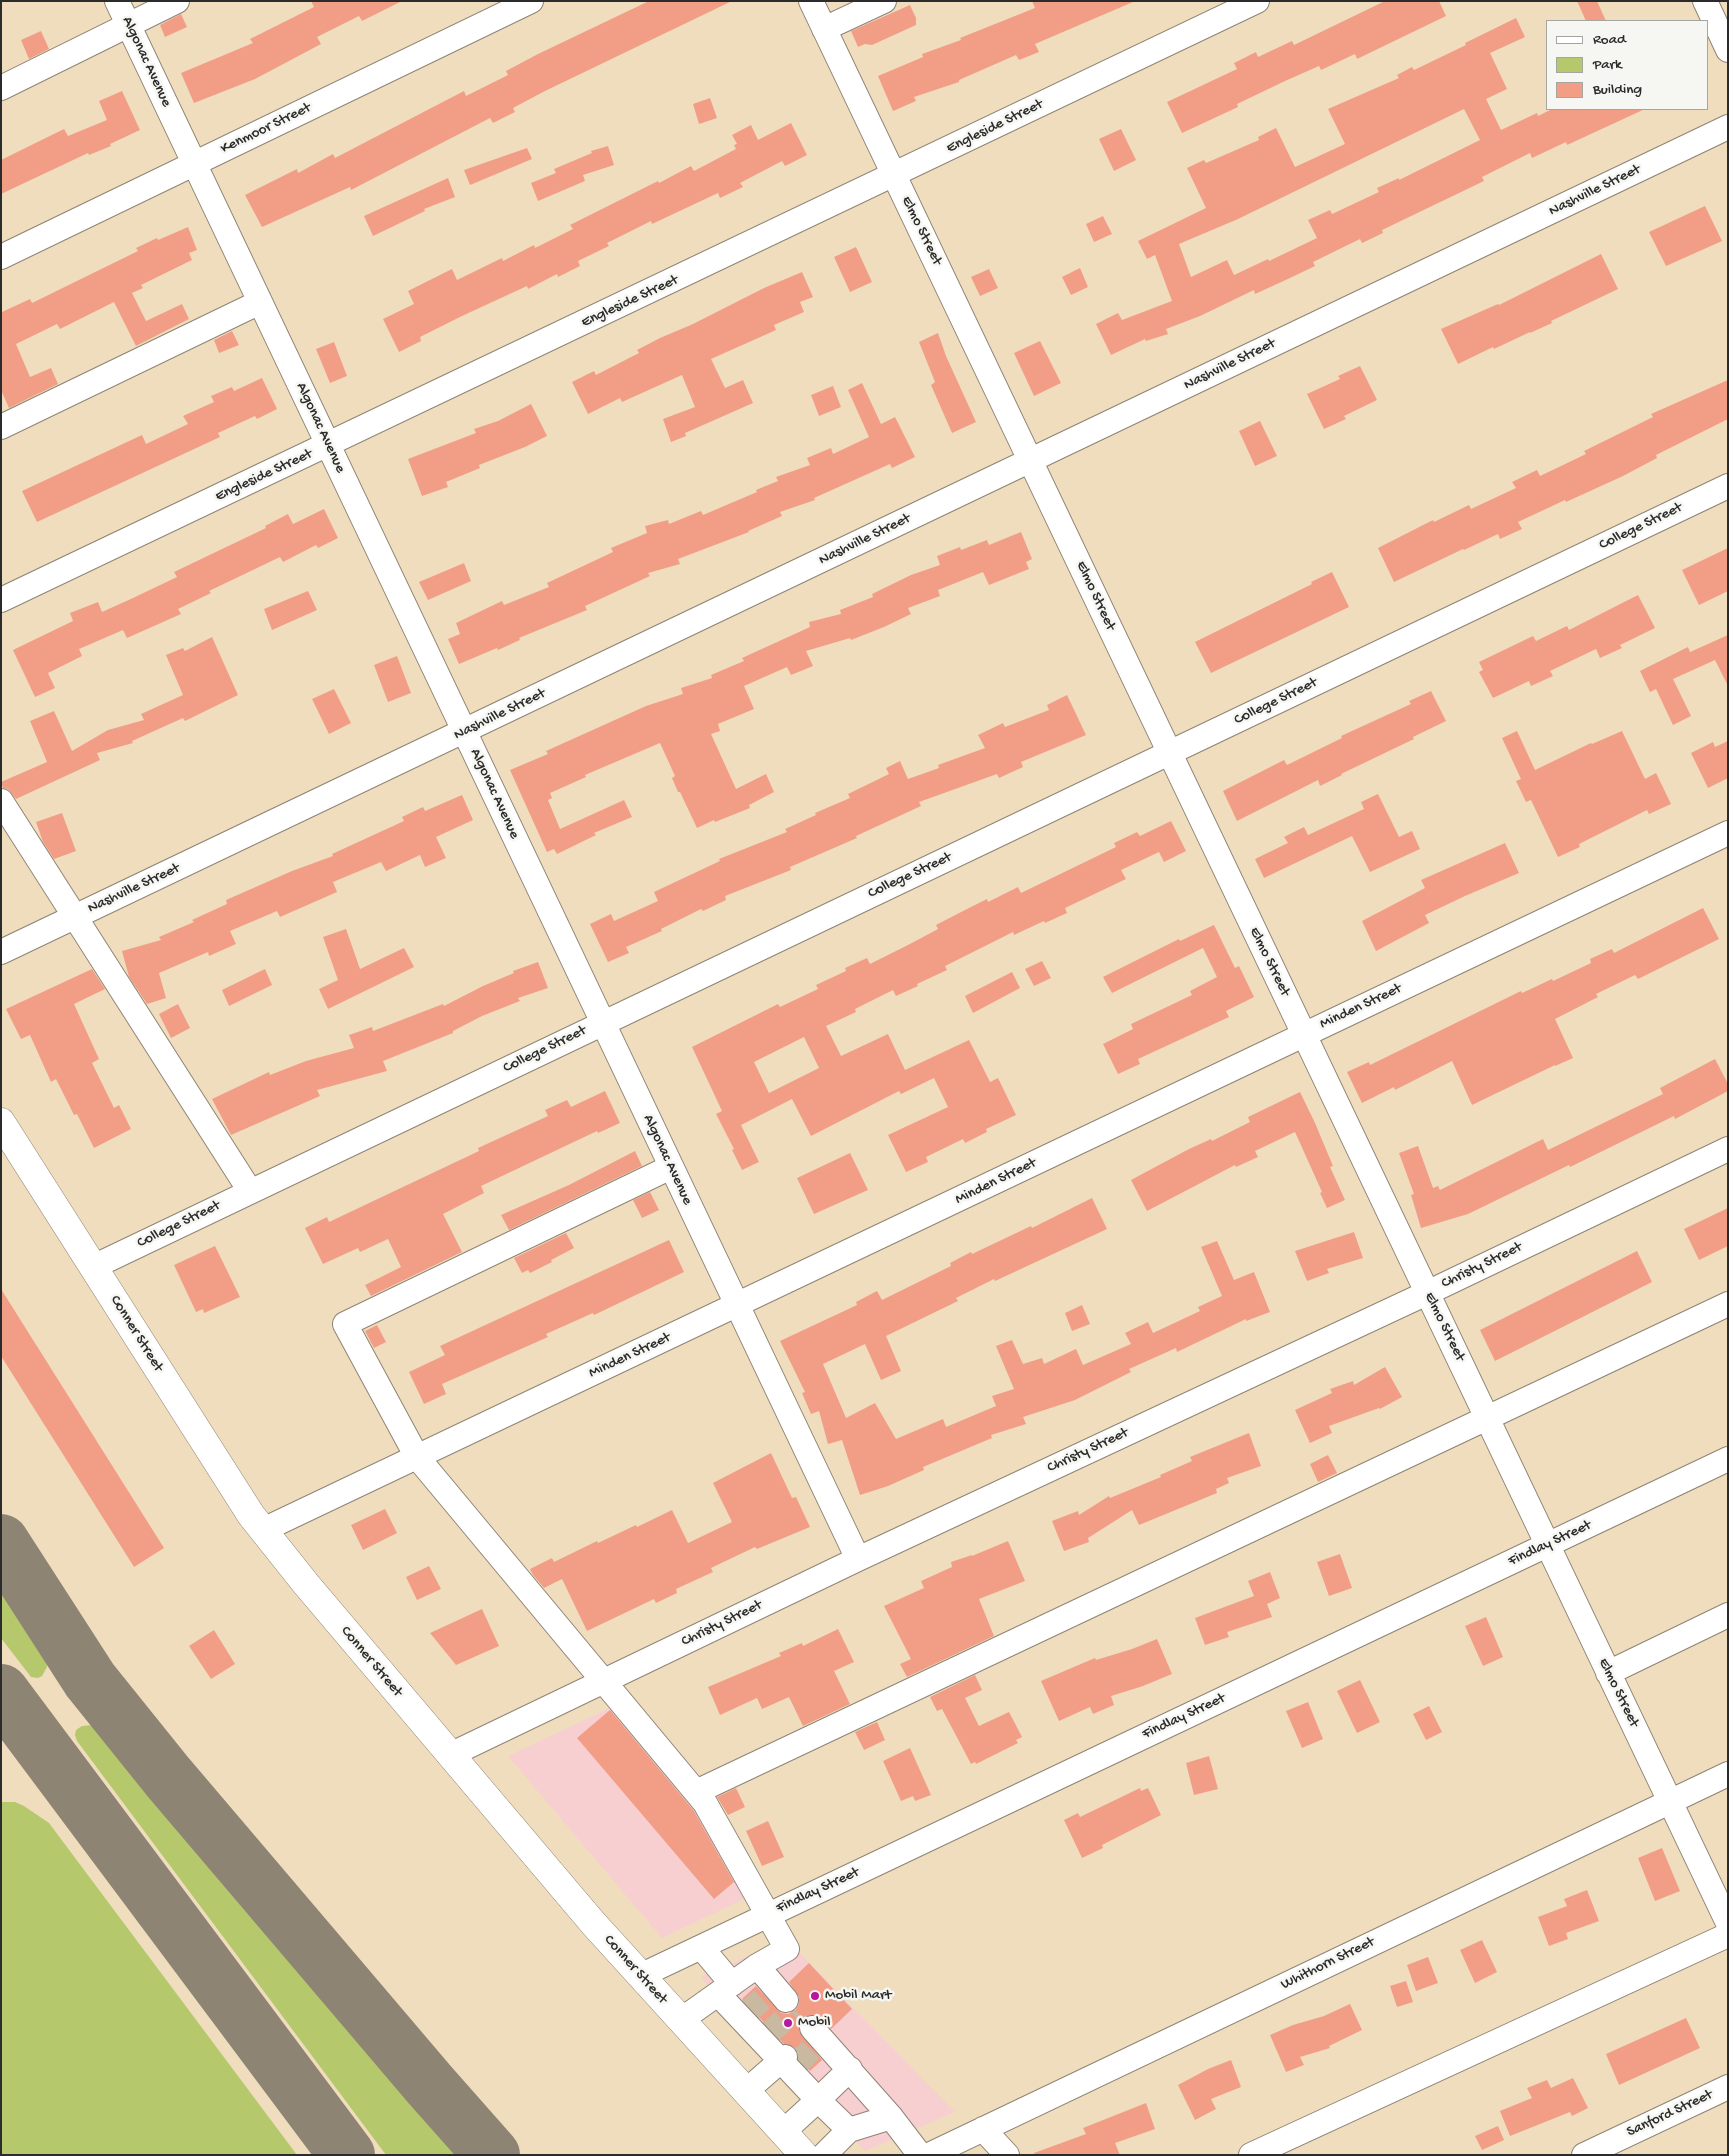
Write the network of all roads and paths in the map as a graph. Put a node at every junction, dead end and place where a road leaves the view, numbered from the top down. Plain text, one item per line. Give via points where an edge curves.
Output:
1 (117, 1) edge
2 (177, 1) edge
3 (531, 1) edge
4 (811, 1) edge
5 (884, 1) edge
6 (1257, 1) edge
7 (1705, 1) edge
8 (128, 25) junction
9 (824, 29) junction
10 (1728, 50) edge
11 (1, 88) edge
12 (1728, 127) edge
13 (194, 164) junction
14 (894, 176) junction
15 (1, 257) edge
16 (260, 302) junction
17 (1, 427) edge
18 (328, 446) junction
19 (1030, 461) junction
20 (1728, 486) edge
21 (1, 600) edge
22 (464, 732) junction
23 (1170, 753) junction
24 (1, 801) edge
25 (1728, 833) edge
26 (74, 918) junction
27 (1, 952) edge
28 (602, 1022) junction
29 (1304, 1034) junction
30 (1, 1122) edge
31 (1728, 1149) edge
32 (671, 1167) junction
33 (250, 1191) junction
34 (93, 1266) junction
35 (1427, 1293) junction
36 (1728, 1304) edge
37 (737, 1306) junction
38 (1487, 1419) junction
39 (417, 1457) junction
40 (1728, 1459) edge
41 (263, 1530) junction
42 (1548, 1545) junction
43 (858, 1560) junction
44 (1728, 1615) edge
45 (1608, 1673) junction
46 (603, 1682) junction
47 (450, 1755) junction
48 (1728, 1774) edge
49 (696, 1792) junction
50 (1670, 1801) junction
51 (767, 1915) junction
52 (1728, 1922) edge
53 (1728, 1934) edge
54 (701, 1947) junction
55 (757, 1966) junction
56 (640, 1976) junction
57 (725, 1989) junction
58 (776, 1994) dead end
59 (681, 2020) junction
60 (811, 2032) dead end
61 (788, 2064) junction
62 (850, 2069) junction
63 (1728, 2087) edge
64 (746, 2091) junction
65 (818, 2100) junction
66 (891, 2117) junction
67 (984, 2129) junction
68 (849, 2130) junction
69 (783, 2132) junction
70 (804, 2155) edge
71 (824, 2155) edge
72 (920, 2155) edge
73 (929, 2155) edge
74 (1007, 2155) edge
75 (1251, 2155) edge
76 (1584, 2155) edge

1 - 8 street, Algonac Avenue
2 - 8 street
3 - 13 street, Kenmoor Street
4 - 9 street, Elmo Street
5 - 9 street
6 - 14 street, Engleside Street
7 - 10 street
8 - 11 street
8 - 13 street, Algonac Avenue
9 - 14 street, Elmo Street
12 - 19 street, Nashville Street
13 - 15 street, Kenmoor Street
13 - 16 street, Algonac Avenue
14 - 18 street, Engleside Street
14 - 19 street, Elmo Street
16 - 17 street
16 - 18 street, Algonac Avenue
18 - 21 street, Engleside Street
18 - 22 street, Algonac Avenue
19 - 22 street, Nashville Street
19 - 23 street, Elmo Street
20 - 23 street, College Street
22 - 26 street, Nashville Street
22 - 28 street, Algonac Avenue
23 - 28 street, College Street
23 - 29 street, Elmo Street
24 - 26 street
25 - 29 street, Minden Street
26 - 27 street, Nashville Street
26 - 33 street
28 - 32 street, Algonac Avenue
28 - 33 street, College Street
29 - 35 street, Elmo Street
29 - 37 street, Minden Street
30 - 34 main road, Conner Street
31 - 35 street, Christy Street
32 - 37 street, Algonac Avenue
32 - 39 street via 345,1324
33 - 34 street, College Street
34 - 41 main road, Conner Street
35 - 38 street, Elmo Street
35 - 43 street, Christy Street
36 - 38 street
37 - 39 street, Minden Street
37 - 43 street, Algonac Avenue
38 - 42 street, Elmo Street
38 - 49 street
39 - 41 street, Minden Street
39 - 46 street
40 - 42 street, Findlay Street
41 - 47 main road, Conner Street
42 - 45 street, Elmo Street
42 - 51 street, Findlay Street
43 - 46 street, Christy Street
44 - 45 street
45 - 50 street, Elmo Street
46 - 47 street, Christy Street
46 - 49 street
47 - 56 main road, Conner Street
48 - 50 street, Whithorn Street
49 - 51 street
50 - 52 street, Elmo Street
50 - 67 street, Whithorn Street
51 - 54 street, Findlay Street
51 - 55 street via 787,1949
53 - 75 street
54 - 56 street, Findlay Street
54 - 57 street
55 - 57 street
55 - 58 street
56 - 59 main road, Conner Street
57 - 59 street
57 - 61 street via 742,2017
59 - 64 main road, Conner Street
60 - 62 street
61 - 64 street
61 - 65 street
62 - 65 street
62 - 66 street
63 - 76 street, Sanford Street
64 - 69 main road, Conner Street
65 - 68 street
65 - 69 street
66 - 68 street
66 - 72 street
67 - 73 street, Whithorn Street
67 - 74 street
68 - 71 street
69 - 70 main road, Conner Street

